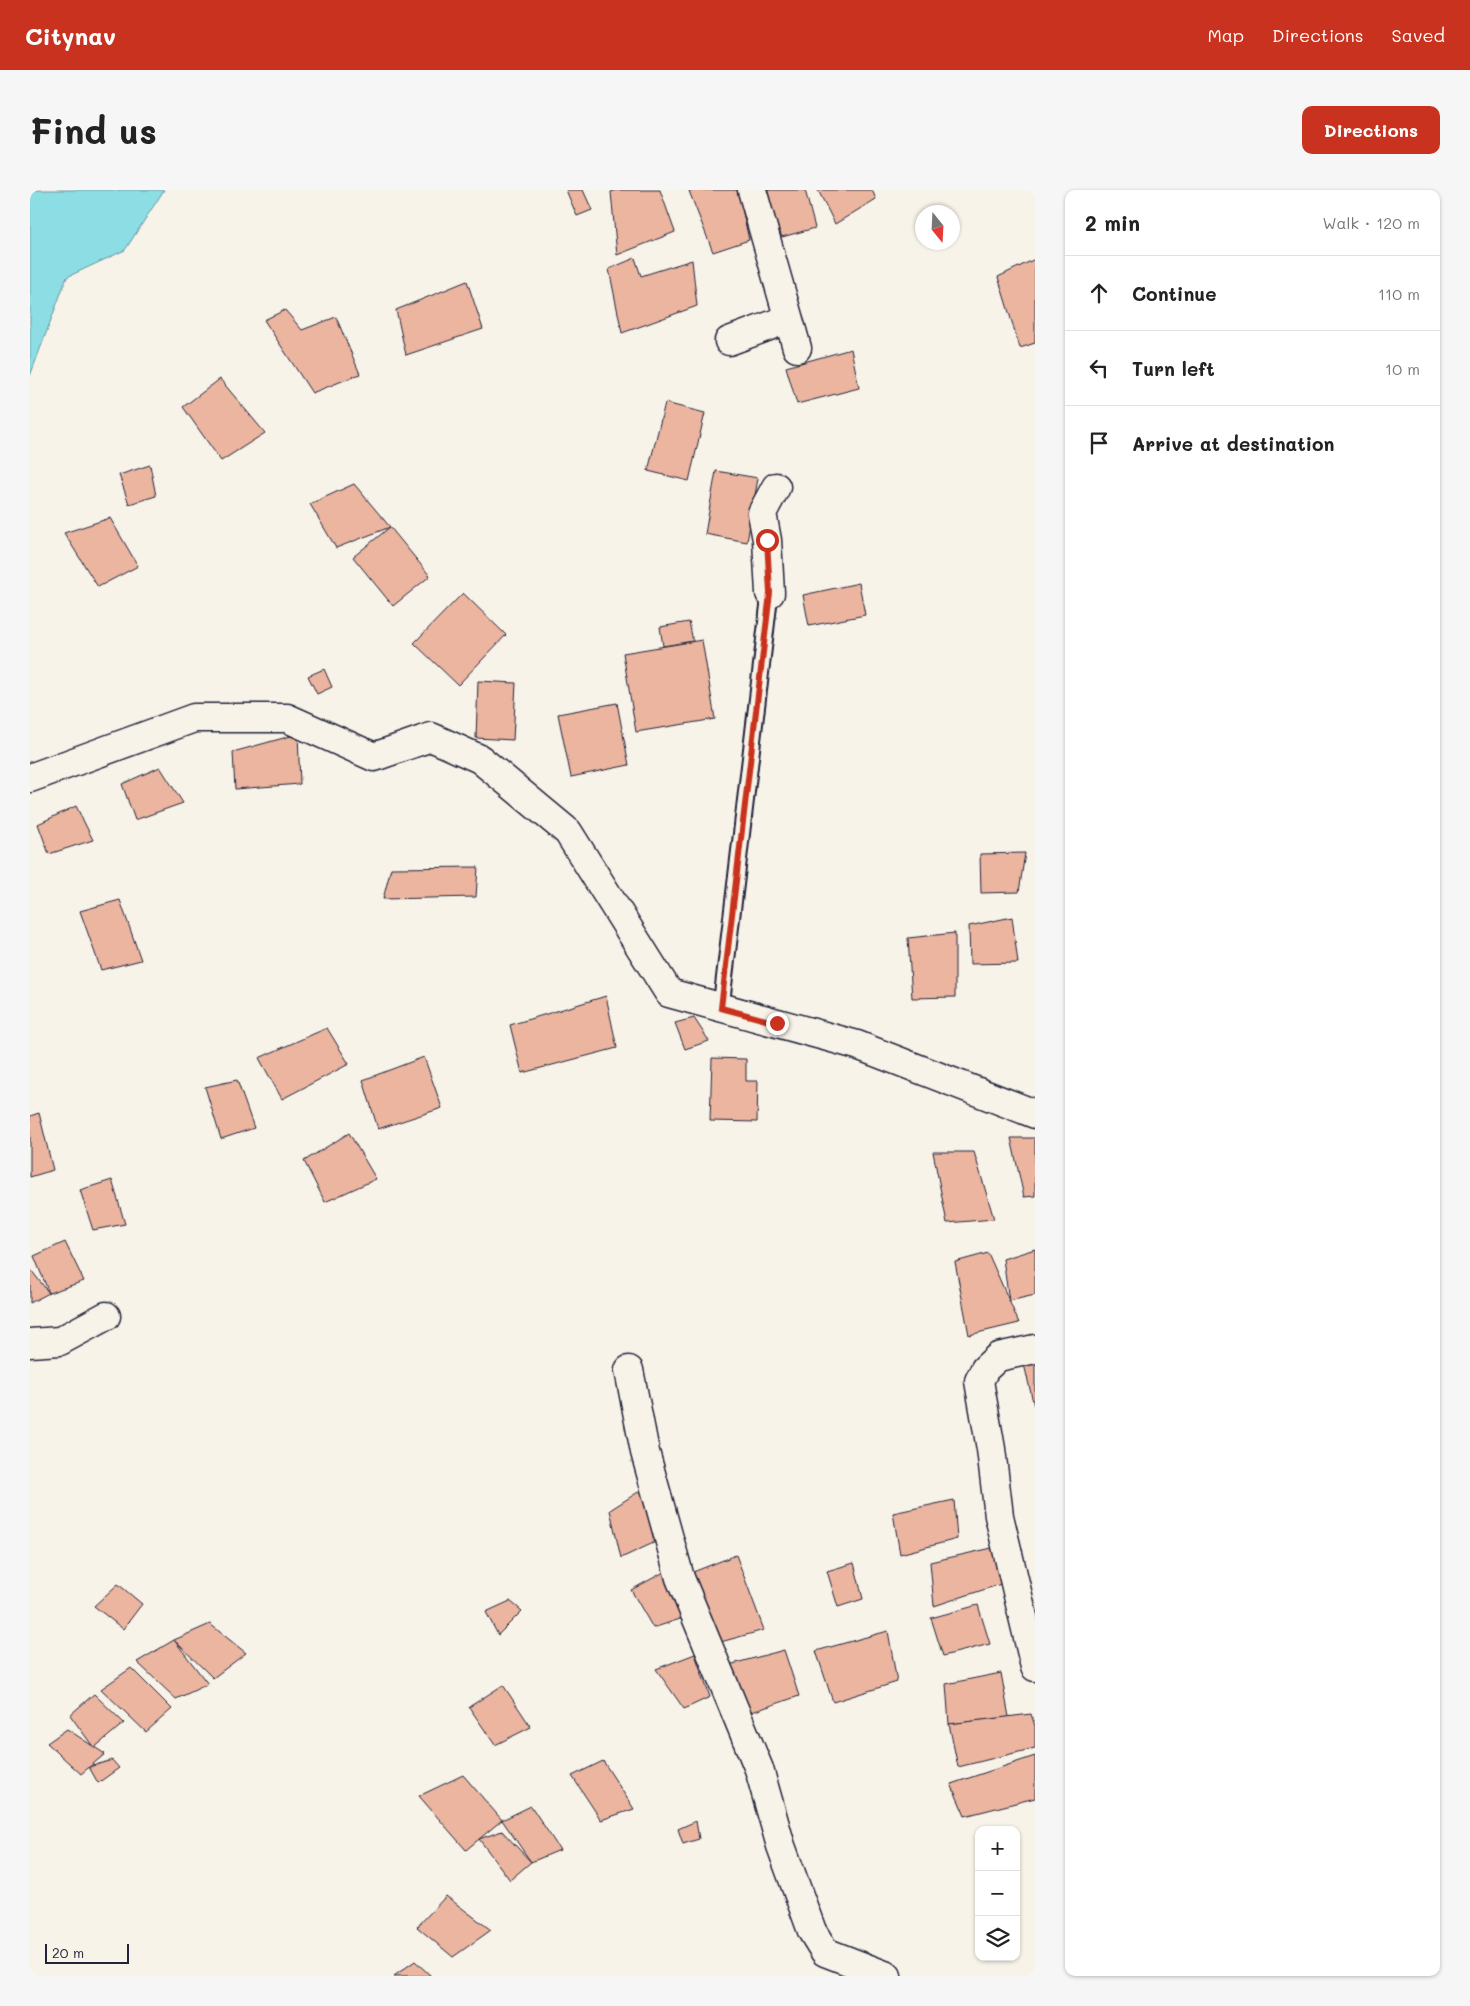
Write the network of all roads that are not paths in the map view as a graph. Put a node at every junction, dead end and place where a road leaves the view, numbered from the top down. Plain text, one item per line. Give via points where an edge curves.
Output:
1 (752, 190) edge
2 (788, 320) junction
3 (729, 341) dead end
4 (796, 348) dead end
5 (776, 487) dead end
6 (770, 593) joint
7 (30, 778) edge
8 (721, 1008) junction
9 (1035, 1114) edge
10 (106, 1316) dead end
11 (30, 1344) edge
12 (1035, 1349) edge
13 (629, 1370) dead end
14 (1035, 1667) edge
15 (887, 1976) edge

1 - 2 street
2 - 3 street
2 - 4 street
5 - 6 street via 762,513
6 - 8 lane
7 - 8 street via 194,718 288,718 374,757 431,737 480,759 568,832 670,993
8 - 9 street via 858,1045
10 - 11 street via 60,1341
12 - 14 street via 998,1357 985,1369 979,1381 999,1516
13 - 15 street via 645,1452 680,1578 759,1769 781,1846 812,1931 825,1952

